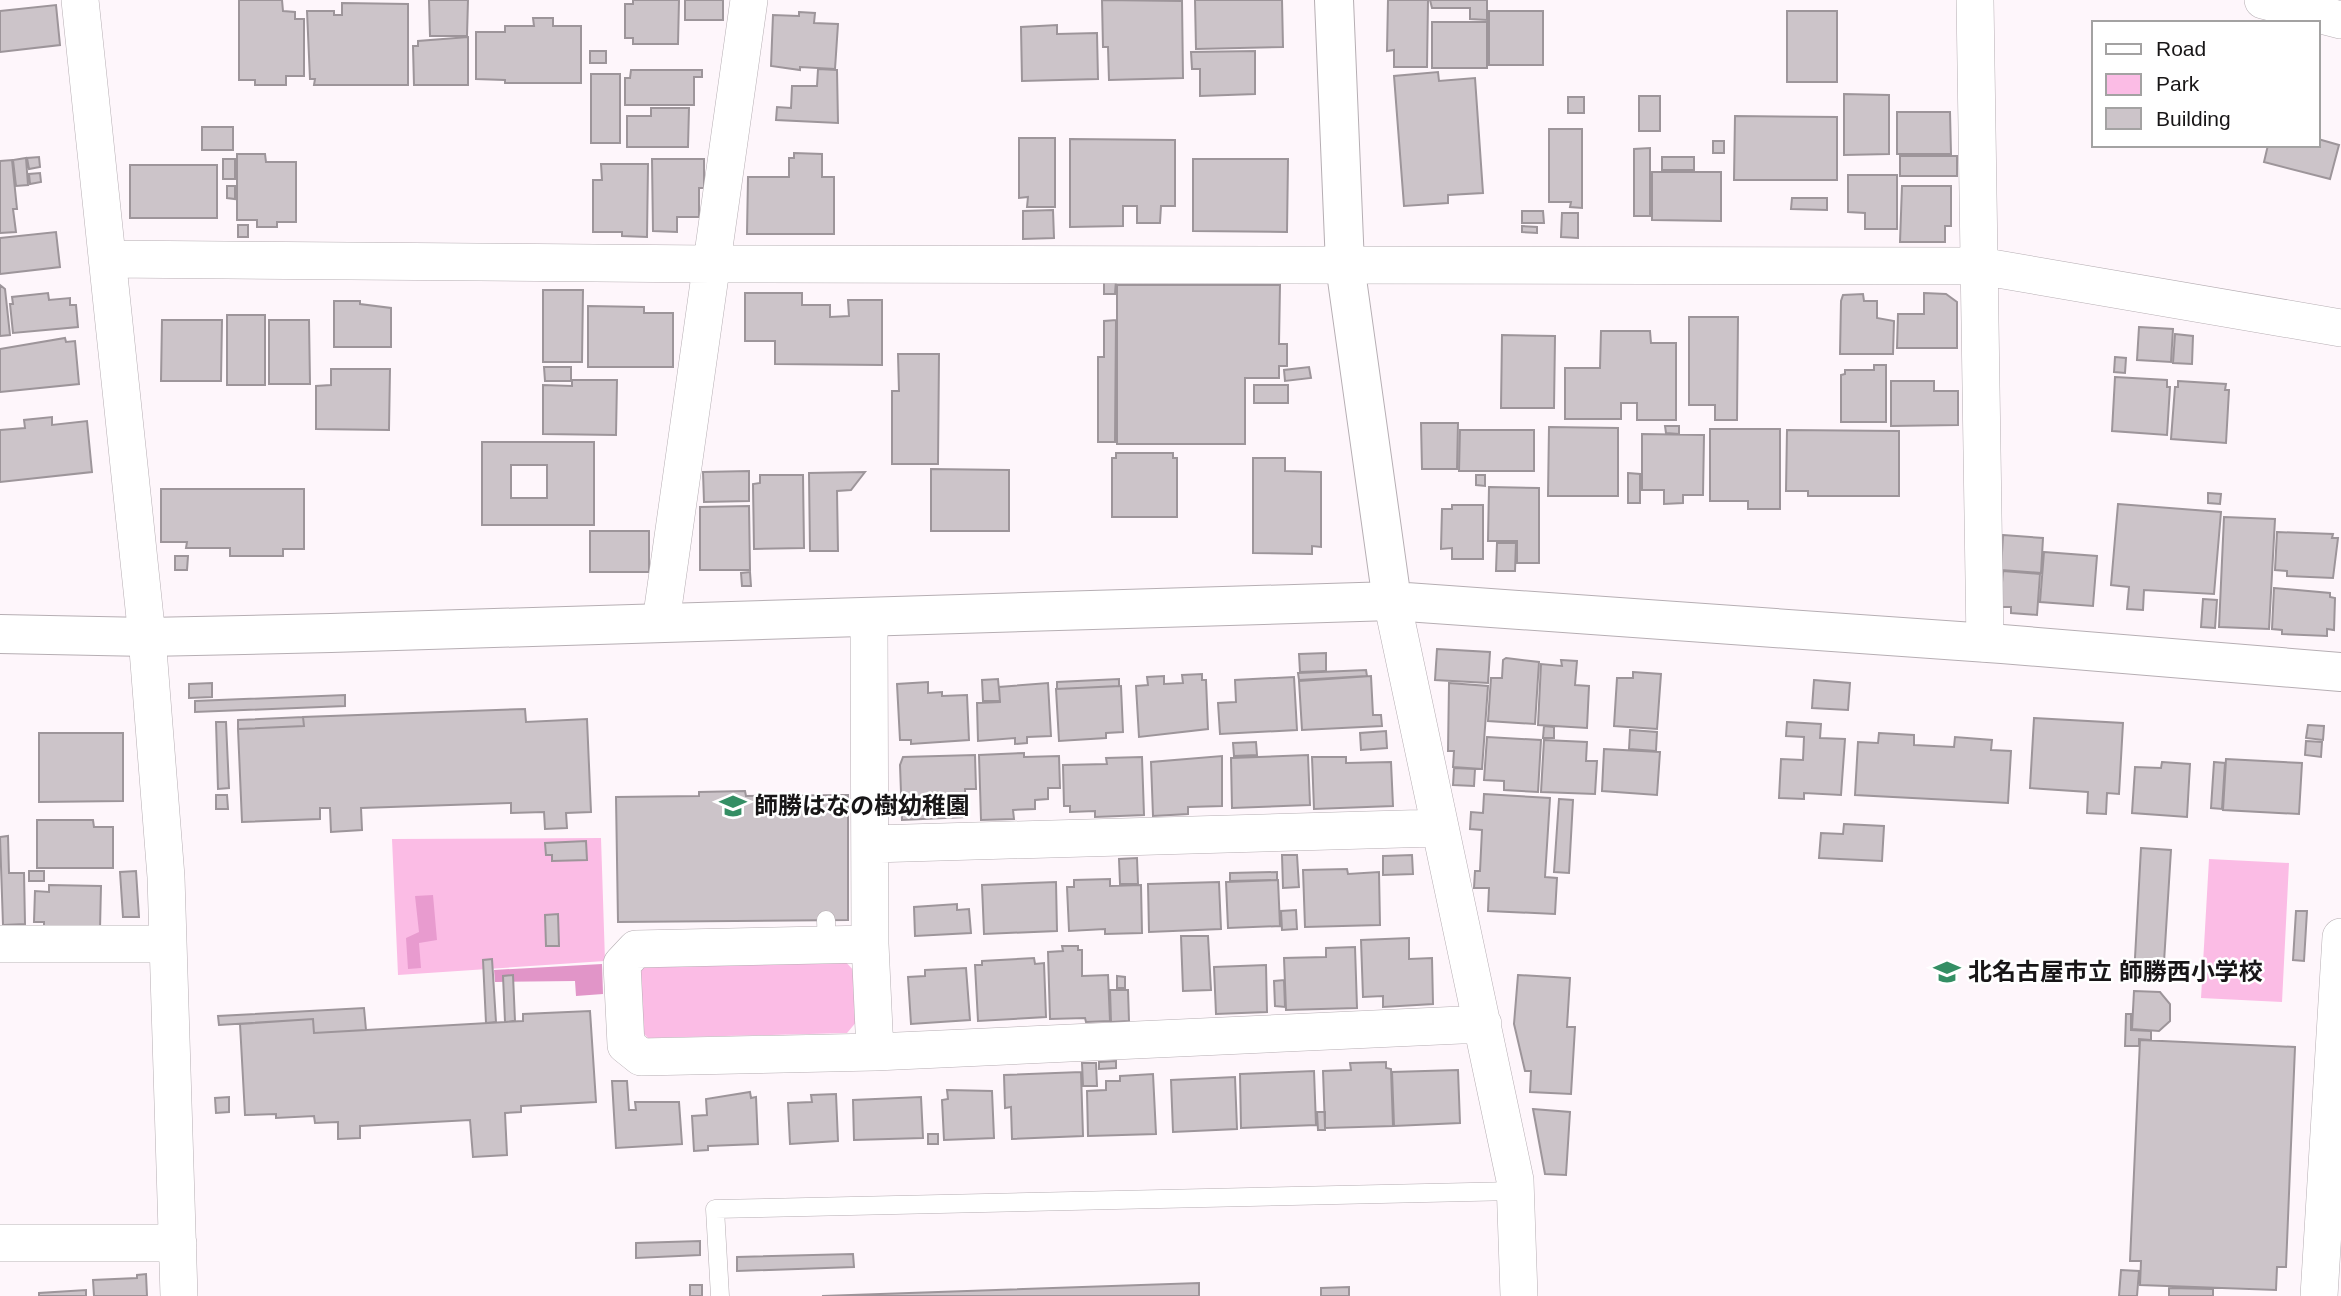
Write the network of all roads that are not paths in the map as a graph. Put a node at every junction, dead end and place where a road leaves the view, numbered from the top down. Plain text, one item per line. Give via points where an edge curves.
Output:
1 (80, 0) edge
2 (749, 0) edge
3 (1334, 0) edge
4 (1975, 0) edge
5 (2263, 0) edge
6 (2341, 20) edge
7 (107, 259) junction
8 (711, 264) junction
9 (1345, 265) junction
10 (1980, 266) junction
11 (2341, 328) edge
12 (1391, 601) junction
13 (869, 617) junction
14 (661, 622) junction
15 (0, 634) edge
16 (147, 637) junction
17 (1985, 643) junction
18 (2341, 672) edge
19 (1437, 828) junction
20 (860, 845) junction
21 (2341, 937) edge
22 (0, 944) edge
23 (167, 944) junction
24 (870, 944) junction
25 (2340, 986) edge
26 (1483, 1024) junction
27 (875, 1052) junction
28 (1515, 1191) junction
29 (0, 1243) edge
30 (178, 1243) junction
31 (2327, 1284) edge
32 (179, 1296) edge
33 (720, 1296) edge
34 (1519, 1296) edge

1 - 7 street
2 - 8 street
3 - 9 street
4 - 10 street
5 - 6 street
7 - 8 street
7 - 16 street
8 - 9 street
8 - 14 street
9 - 10 street
9 - 12 street
10 - 11 street
10 - 17 street
12 - 13 street
12 - 17 street
12 - 19 street
13 - 14 street
13 - 20 street
14 - 16 street
15 - 16 street
16 - 23 street
17 - 18 street
19 - 20 street
19 - 26 street
20 - 24 street
21 - 25 street
22 - 23 street
23 - 30 street
24 - 27 street
24 - 27 street via 826,933 636,949 622,964 626,1045 641,1058
25 - 31 street
26 - 27 street
26 - 28 street
28 - 33 lane via 715,1209
28 - 34 street
29 - 30 street
30 - 32 street

